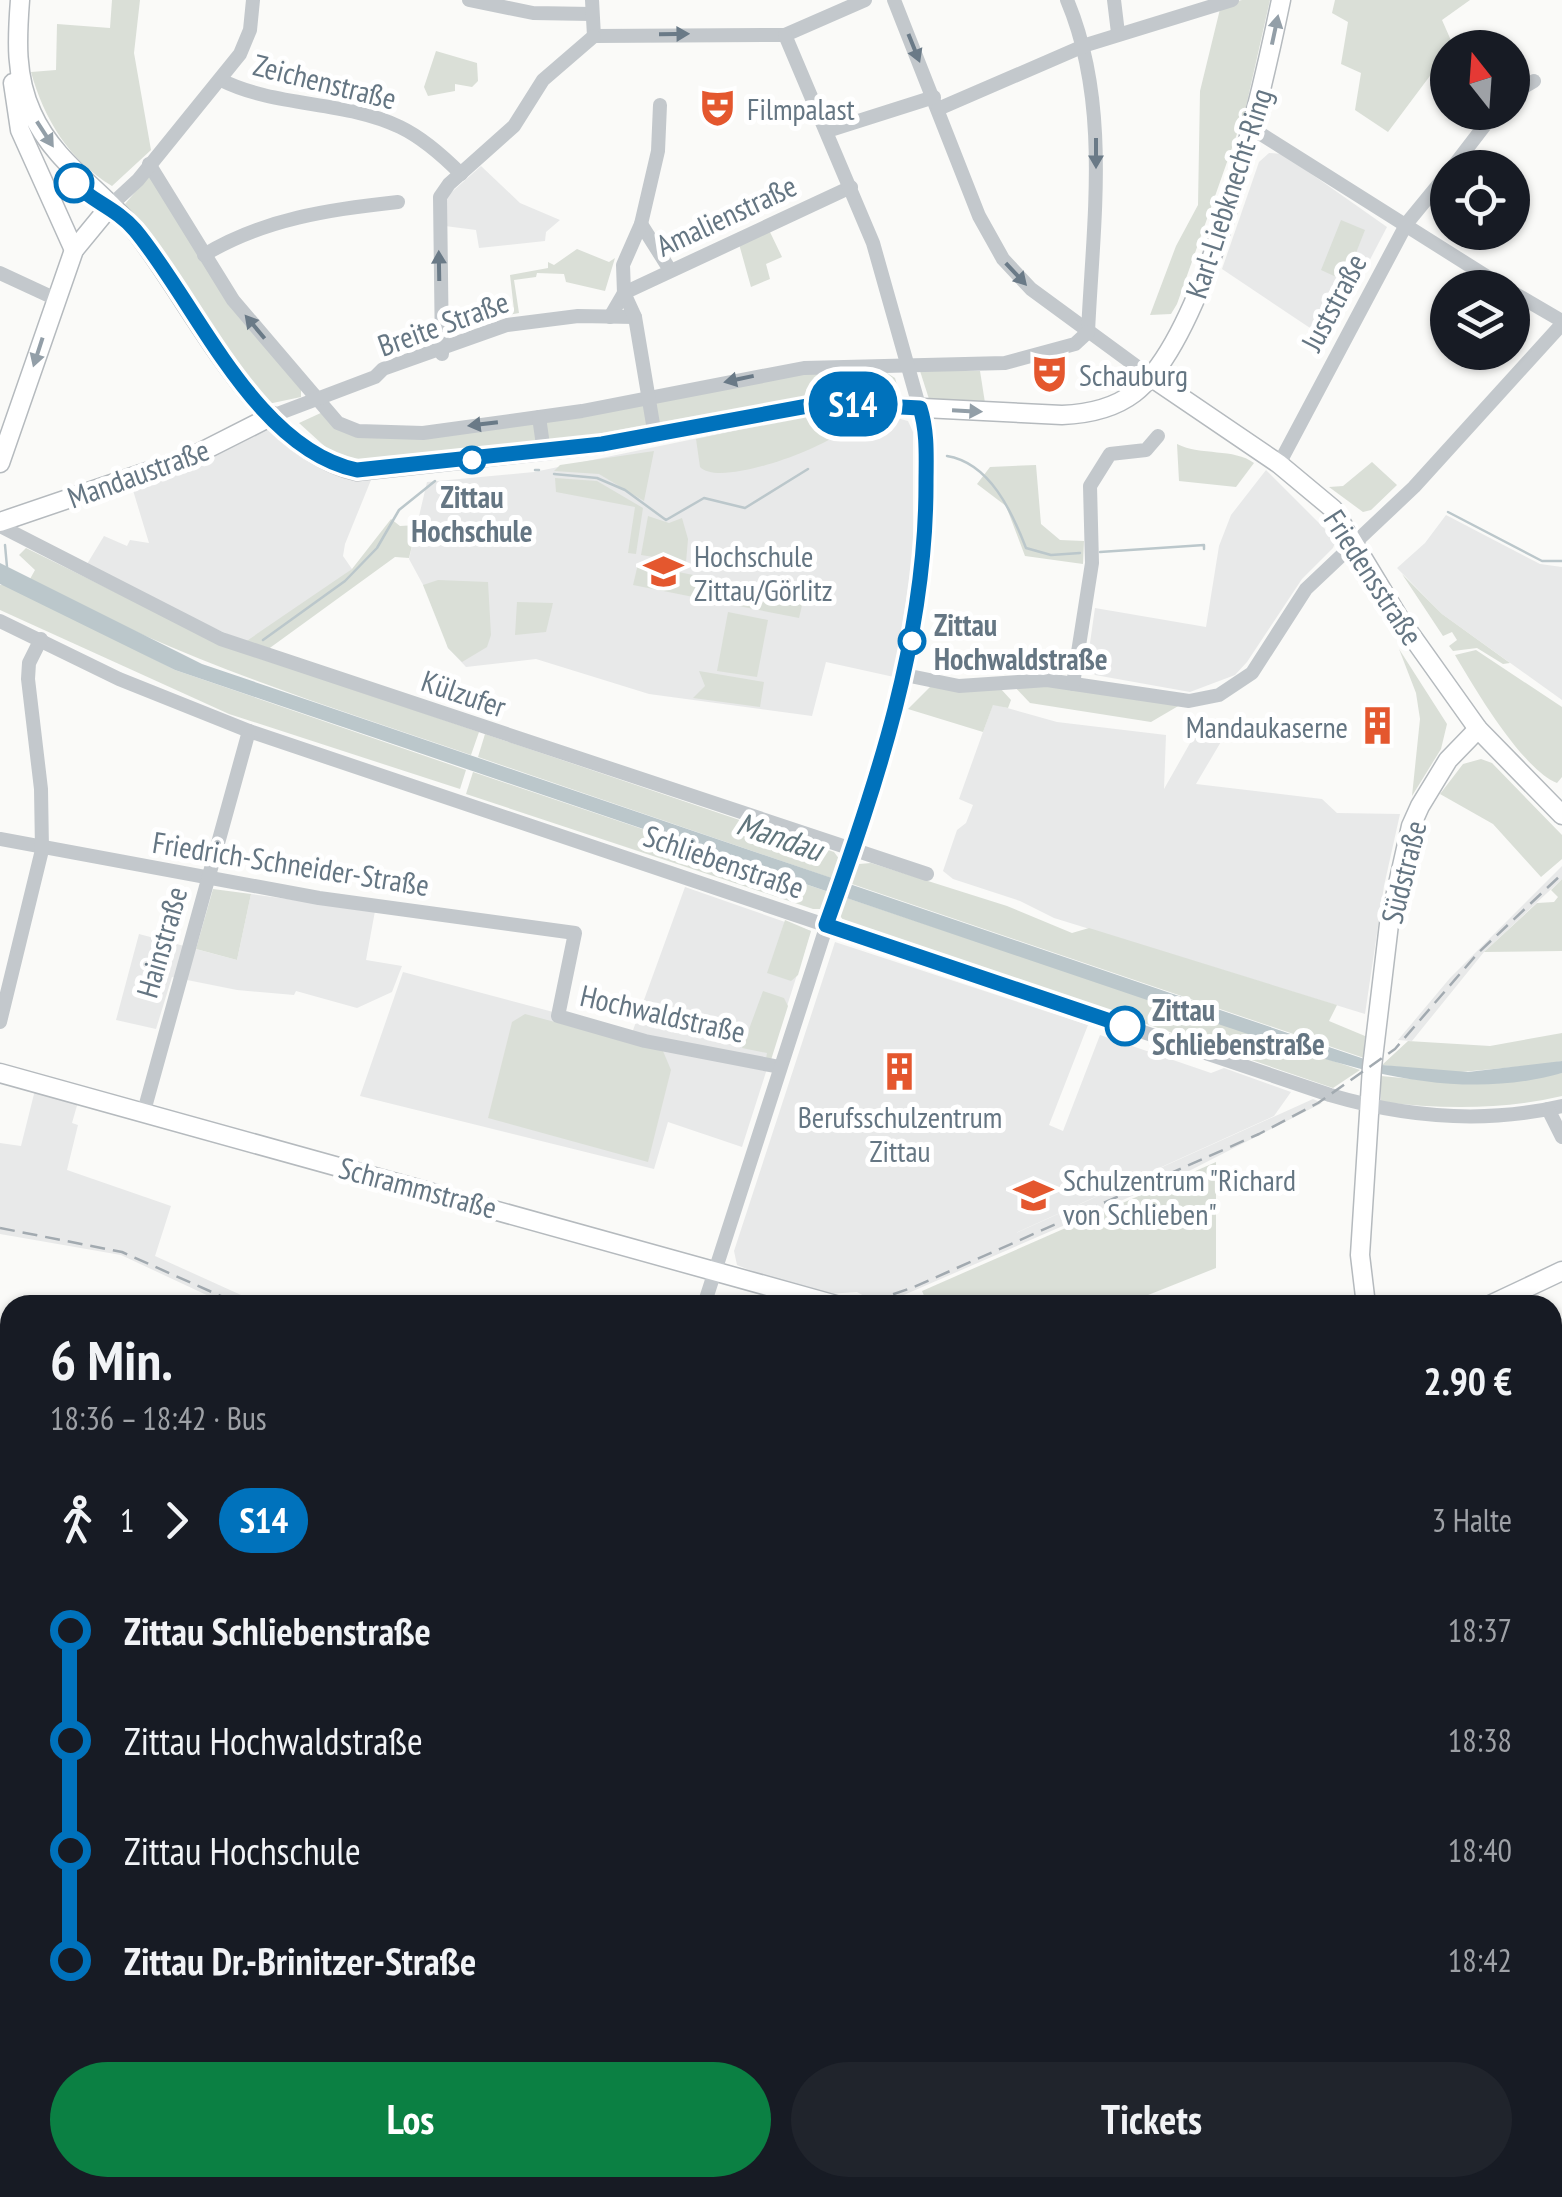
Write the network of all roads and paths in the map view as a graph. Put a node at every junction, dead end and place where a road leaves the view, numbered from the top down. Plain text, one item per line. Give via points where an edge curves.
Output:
1 (20, 0) edge
2 (253, 0) edge
3 (469, 0) edge
4 (894, 0) edge
5 (1067, 0) edge
6 (1114, 0) edge
7 (1232, 0) edge
8 (1281, 0) edge
9 (862, 1) edge
10 (592, 7) edge
11 (1118, 33) junction
12 (785, 34) junction
13 (594, 36) junction
14 (16, 43) junction
15 (1086, 45) junction
16 (221, 80) junction
17 (1534, 81) dead end
18 (1530, 83) edge
19 (936, 103) junction
20 (660, 105) dead end
21 (1253, 129) junction
22 (827, 130) junction
23 (1481, 130) edge
24 (1466, 150) edge
25 (149, 164) junction
26 (461, 174) junction
27 (851, 186) junction
28 (1430, 195) edge
29 (398, 202) dead end
30 (112, 205) junction
31 (641, 224) junction
32 (1407, 224) junction
33 (74, 250) junction
34 (204, 255) junction
35 (670, 270) junction
36 (1477, 270) edge
37 (0, 273) edge
38 (624, 293) junction
39 (56, 299) junction
40 (1530, 303) edge
41 (635, 317) junction
42 (610, 318) junction
43 (1562, 322) edge
44 (1088, 332) junction
45 (442, 351) junction
46 (905, 363) junction
47 (1151, 377) junction
48 (648, 397) junction
49 (316, 402) junction
50 (920, 408) junction
51 (280, 412) junction
52 (539, 418) junction
53 (656, 436) junction
54 (1158, 436) dead end
55 (544, 452) junction
56 (0, 463) edge
57 (1280, 464) junction
58 (0, 524) edge
59 (1354, 539) junction
60 (0, 621) edge
61 (41, 639) junction
62 (905, 674) junction
63 (1074, 684) junction
64 (1478, 729) junction
65 (249, 731) junction
66 (1562, 815) edge
67 (0, 839) edge
68 (42, 850) junction
69 (851, 850) junction
70 (927, 874) dead end
71 (208, 878) junction
72 (829, 918) junction
73 (575, 933) joint
74 (0, 1022) edge
75 (780, 1068) junction
76 (0, 1073) edge
77 (1371, 1102) junction
78 (1555, 1108) edge
79 (144, 1111) junction
80 (1562, 1137) edge
81 (715, 1270) junction
82 (1562, 1271) edge
83 (707, 1295) edge
84 (801, 1295) edge
85 (1365, 1295) edge
86 (1511, 1295) edge

1 - 14 main road
2 - 16 street via 250,30
3 - 10 street via 533,14
4 -> 19 street
5 - 15 street
6 - 11 street
7 - 11 street
21 -> 8 main road, Karl-Liebknecht-Ring
9 - 12 street
10 - 13 street
11 - 15 street
13 -> 12 street
12 - 22 street, Hochwaldstraße
13 - 26 street via 544,80 514,126
14 -> 30 main road via 26,100 42,132
14 - 33 main road via 12,82 20,130
15 - 19 street
15 -> 44 street via 1096,145
16 - 25 street
16 - 26 street, Zeichenstraße via 248,94 384,121 438,152
17 - 18 street
19 - 22 street
19 -> 44 street via 1003,259
20 - 31 street via 658,151
21 - 32 street
21 - 47 main road, Karl-Liebknecht-Ring via 1187,320
22 - 27 street, Hochwaldstraße
23 - 24 street, Juststraße
25 - 30 street
25 - 34 street
45 -> 26 street via 440,198
27 - 35 street, Amalienstraße
27 - 46 street, Hochwaldstraße
28 - 32 street, Juststraße
29 - 34 street via 320,210
30 - 33 main road
30 - 51 main road via 199,325
31 - 35 street
31 - 38 street via 623,265
32 - 36 street
32 - 57 street, Juststraße
33 - 39 main road
49 -> 34 street
35 - 38 street, Amalienstraße
37 - 39 street
38 - 41 street
38 - 42 street
39 -> 56 main road
40 - 43 street
41 - 42 street, Breite Straße
41 - 48 street
42 - 45 street, Breite Straße via 509,332
43 - 59 street via 1414,487
44 - 46 street via 1074,344 1005,363
44 - 47 street
45 - 49 street, Breite Straße
46 -> 48 street via 790,370
46 - 50 street, Hochwaldstraße
50 -> 47 main road via 1078,414 1124,400
47 - 57 main road, Friedensstraße
48 - 52 street
48 - 53 street
49 - 51 street, Breite Straße
52 -> 49 street via 423,433 358,430 338,423
50 - 53 main road via 824,403
50 - 62 street, Hochwaldstraße via 926,434 924,560
51 - 55 main road via 325,460 357,470
51 - 58 main road, Mandaustraße via 191,457
52 - 55 street
53 - 55 main road
54 - 63 street via 1146,450 1110,454 1092,476 1092,563
57 - 59 main road, Friedensstraße via 1332,509
58 - 69 street, Külzufer via 221,639
59 - 63 street via 1306,589 1252,673 1218,696 1189,701
59 - 64 main road, Friedensstraße via 1399,618
60 - 61 street, Schliebenstraße
61 - 65 street, Schliebenstraße via 118,679
61 - 68 street via 28,680
62 - 63 street via 959,686 1032,679
62 - 69 street, Hochwaldstraße
64 - 66 main road, Friedensstraße
64 - 77 main road, Südstraße via 1444,766 1411,826 1389,924
65 - 71 street, Hainstraße
65 - 72 street, Schliebenstraße
67 - 68 street, Friedrich-Schneider-Straße
68 - 71 street, Friedrich-Schneider-Straße
68 - 74 street
69 - 70 street, Külzufer
69 - 72 street, Hochwaldstraße
71 - 73 street, Friedrich-Schneider-Straße
71 - 79 street, Hainstraße
72 - 75 street, Hochwaldstraße
72 - 77 street, Schliebenstraße
73 - 75 street, Hochwaldstraße via 558,1016
75 - 81 street, Hochwaldstraße
76 - 79 main road, Schrammstraße
77 - 78 street, Schliebenstraße via 1465,1116
77 - 85 main road via 1360,1255
78 - 80 street
79 - 81 main road, Schrammstraße
81 - 83 street, Hochwaldstraße
81 - 84 main road, Schrammstraße
82 - 86 main road

